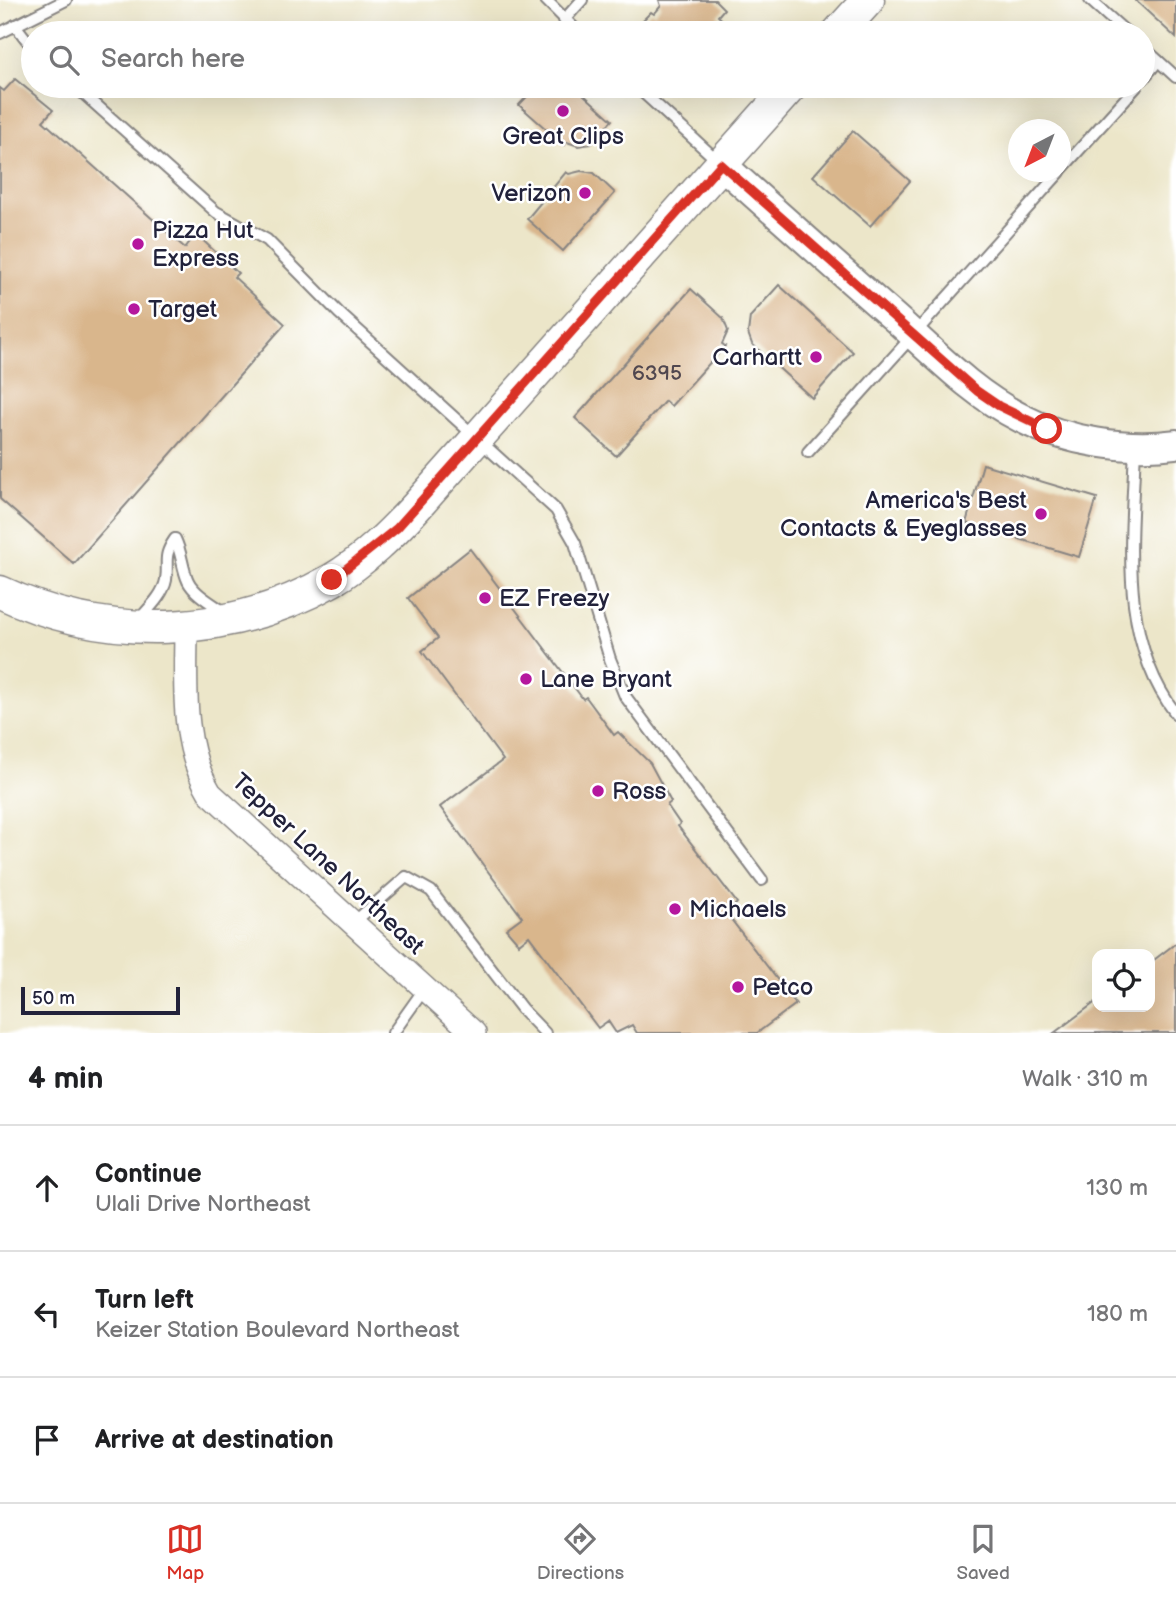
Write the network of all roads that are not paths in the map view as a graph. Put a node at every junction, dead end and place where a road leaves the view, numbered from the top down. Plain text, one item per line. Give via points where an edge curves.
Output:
1 (66, 0) edge
2 (546, 0) edge
3 (582, 0) edge
4 (868, 0) edge
5 (1090, 0) edge
6 (565, 20) joint
7 (23, 21) edge
8 (849, 21) edge
9 (1114, 21) edge
10 (21, 22) edge
11 (15, 25) junction
12 (0, 33) edge
13 (21, 33) edge
14 (1155, 58) edge
15 (1158, 61) junction
16 (1155, 65) edge
17 (1176, 77) edge
18 (88, 98) edge
19 (649, 98) edge
20 (779, 98) edge
21 (1126, 98) edge
22 (1071, 159) edge
23 (721, 164) junction
24 (1050, 182) edge
25 (914, 335) junction
26 (478, 437) junction
27 (1176, 444) edge
28 (1135, 446) junction
29 (808, 453) dead end
30 (0, 592) edge
31 (235, 620) junction
32 (133, 627) junction
33 (186, 627) junction
34 (1176, 714) edge
35 (762, 880) dead end
36 (353, 923) junction
37 (425, 988) junction
38 (393, 1033) edge
39 (474, 1033) edge
40 (545, 1033) edge

1 - 7 lane
2 - 6 lane
3 - 6 lane
4 - 8 main road
5 - 9 lane
10 - 11 lane
11 - 12 lane
11 - 13 lane
14 - 15 lane
15 - 16 lane
15 - 17 lane
18 - 26 lane via 216,212 267,240 339,313
19 - 23 lane
20 - 23 main road
21 - 22 lane
23 - 25 street
23 - 26 main road
24 - 25 lane
25 - 28 street via 977,391 1023,419 1070,436
25 - 29 lane
26 - 31 main road via 397,528 353,565 297,597
26 - 35 lane via 567,525 625,696
27 - 28 street
28 - 34 lane via 1131,600 1147,665
30 - 32 main road via 50,613
31 - 32 lane via 187,580 175,539 165,554 166,581 161,593
31 - 33 main road
32 - 33 main road
33 - 36 street, Tepper Lane Northeast via 187,708 191,750 200,776 230,813
36 - 37 street, Tepper Lane Northeast
36 - 40 lane via 406,877 431,891
37 - 38 lane
37 - 39 street, Tepper Lane Northeast

